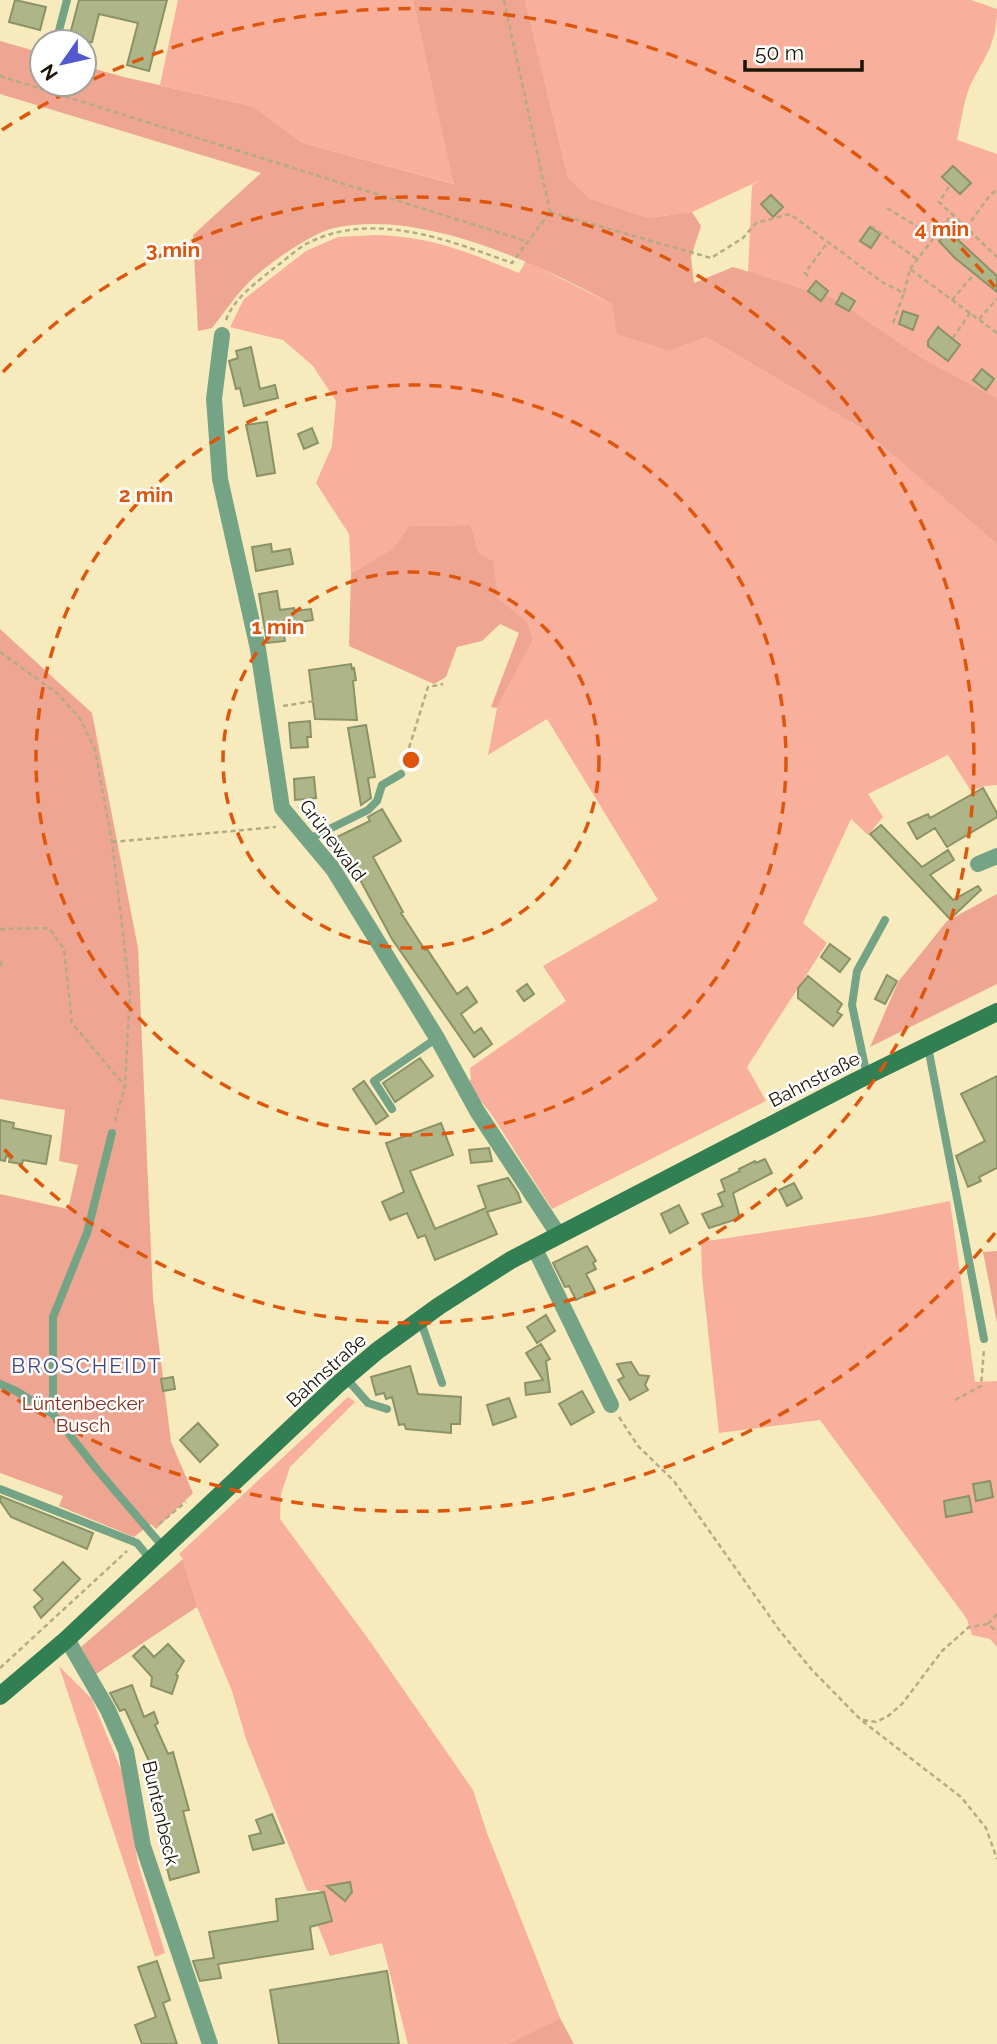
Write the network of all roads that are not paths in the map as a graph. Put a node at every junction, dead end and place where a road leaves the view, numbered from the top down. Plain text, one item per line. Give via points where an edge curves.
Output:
1 (66, 0) edge
2 (59, 28) edge
3 (222, 335) road end
4 (401, 774) road end
5 (307, 839) junction
6 (997, 856) edge
7 (978, 864) dead end
8 (885, 920) dead end
9 (997, 1012) edge
10 (437, 1038) junction
11 (929, 1046) junction
12 (867, 1076) junction
13 (392, 1109) dead end
14 (112, 1133) road end
15 (558, 1234) junction
16 (534, 1247) junction
17 (420, 1319) junction
18 (984, 1339) road end
19 (346, 1378) junction
20 (442, 1383) dead end
21 (0, 1384) edge
22 (611, 1405) road end
23 (387, 1409) dead end
24 (52, 1414) junction
25 (0, 1489) edge
26 (158, 1554) junction
27 (67, 1639) junction
28 (0, 1696) edge
29 (209, 2044) edge

1 - 2 lane
3 - 5 street, Grünewald via 214,399 220,479 258,649 282,808
4 - 5 lane via 382,785 368,810
5 - 10 street, Grünewald via 333,869
6 - 7 street
8 - 12 lane via 857,971 852,1005
9 - 11 main road, Bahnstraße
10 - 13 lane via 374,1081
10 - 15 street, Grünewald via 477,1111
11 - 12 main road, Bahnstraße
11 - 18 lane
12 - 15 main road, Bahnstraße
14 - 24 lane via 88,1233 53,1317
15 - 16 main road, Bahnstraße
16 - 17 main road, Bahnstraße
16 - 22 street
17 - 19 main road, Bahnstraße
17 - 20 lane
19 - 23 lane via 368,1403
19 - 26 main road, Bahnstraße
21 - 24 lane
24 - 26 lane via 149,1531
25 - 26 lane
26 - 27 main road, Bahnstraße
27 - 28 main road, Bahnstraße
27 - 29 street, Buntenbeck via 126,1751 143,1846

